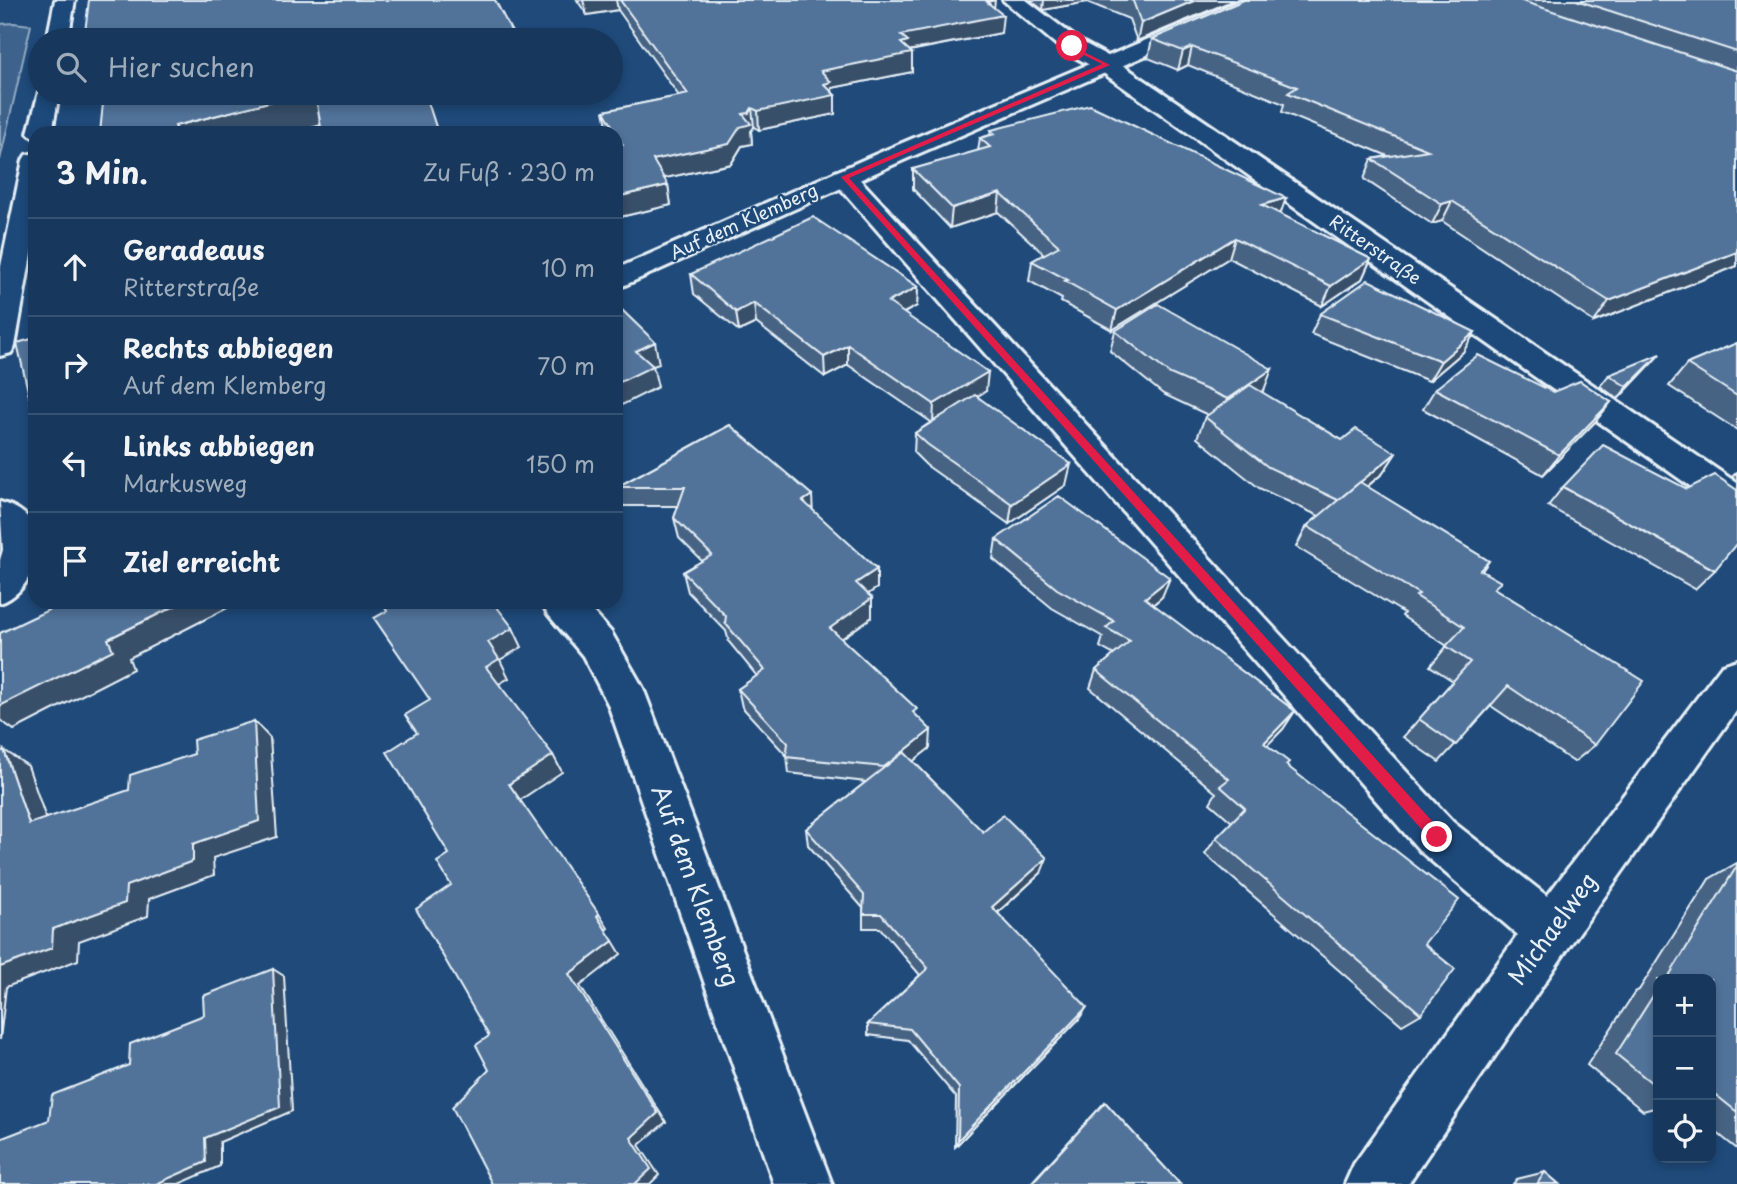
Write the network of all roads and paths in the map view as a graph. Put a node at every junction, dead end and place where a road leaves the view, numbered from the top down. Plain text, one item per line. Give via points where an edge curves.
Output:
1 (65, 0) edge
2 (1013, 0) edge
3 (1258, 0) edge
4 (60, 28) edge
5 (1107, 65) junction
6 (46, 105) edge
7 (41, 126) edge
8 (844, 177) junction
9 (28, 197) edge
10 (623, 277) edge
11 (0, 346) edge
12 (1737, 501) edge
13 (0, 515) edge
14 (28, 541) edge
15 (28, 544) edge
16 (0, 588) edge
17 (567, 609) edge
18 (1737, 677) edge
19 (1550, 931) junction
20 (803, 1184) edge
21 (1374, 1184) edge

1 - 4 street
2 - 5 street, Ritterstraße via 1072,46
3 - 5 street, Auf dem Klemberg
5 - 8 street, Auf dem Klemberg
5 - 12 street, Ritterstraße
6 - 7 street
8 - 10 street, Auf dem Klemberg
8 - 19 street via 1437,837
9 - 11 street
13 - 14 street
15 - 16 street
17 - 20 street, Auf dem Klemberg via 597,644 628,702
18 - 19 street, Michaelweg
19 - 21 street, Michaelweg

